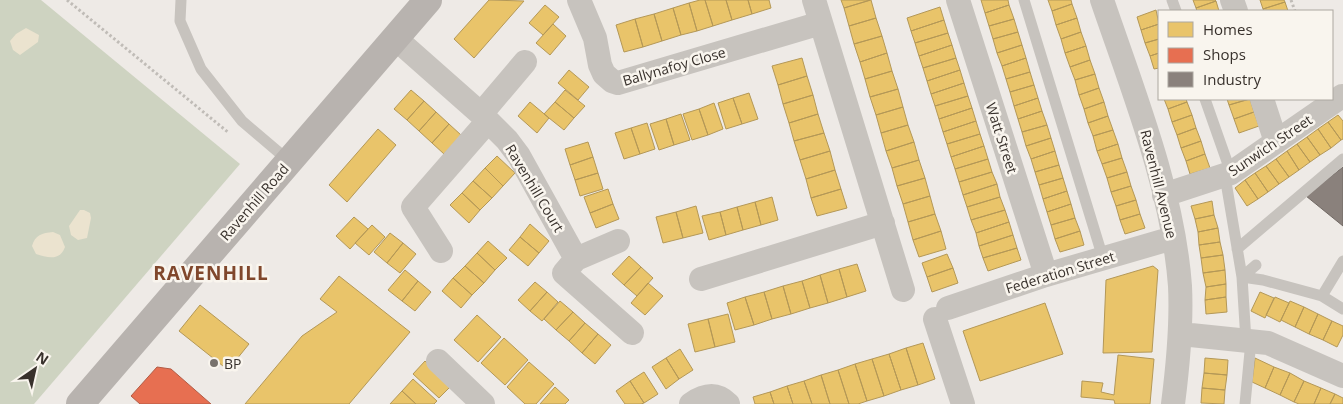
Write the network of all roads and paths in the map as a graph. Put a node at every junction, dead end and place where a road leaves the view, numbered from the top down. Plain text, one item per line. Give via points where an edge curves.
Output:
1 (67, 0) edge
2 (181, 0) edge
3 (428, 0) edge
4 (579, 0) edge
5 (814, 0) edge
6 (958, 0) edge
7 (1024, 0) edge
8 (1102, 0) edge
9 (822, 23) junction
10 (395, 38) junction
11 (525, 62) dead end
12 (1343, 96) edge
13 (1205, 100) edge
14 (1262, 100) edge
15 (485, 118) junction
16 (236, 138) dead end
17 (1276, 142) junction
18 (1343, 159) edge
19 (289, 161) junction
20 (1228, 175) junction
21 (1164, 195) junction
22 (883, 223) junction
23 (1173, 238) junction
24 (618, 241) dead end
25 (1237, 249) junction
26 (441, 250) dead end
27 (1103, 258) junction
28 (576, 259) junction
29 (1343, 261) edge
30 (1256, 265) dead end
31 (1046, 275) junction
32 (1242, 277) junction
33 (701, 279) dead end
34 (903, 290) dead end
35 (1322, 296) junction
36 (1343, 309) edge
37 (632, 333) dead end
38 (1181, 334) junction
39 (1248, 341) junction
40 (438, 361) dead end
41 (1342, 373) edge
42 (85, 402) edge
43 (1248, 403) edge
44 (482, 404) edge
45 (690, 404) edge
46 (728, 404) edge
47 (963, 404) edge
48 (1173, 404) edge

1 - 16 path
2 - 19 lane via 180,21 200,69 242,121
3 - 10 main road, Ravenhill Road
4 - 9 street, Ballynafoy Close via 595,38 604,74 618,83
5 - 9 street
6 - 31 street, Watt Street
7 - 27 lane
8 - 21 street, Ravenhill Avenue via 1141,114
9 - 22 street
10 - 15 street, Ravenhill Court
10 - 19 main road, Ravenhill Road
11 - 15 street
12 - 17 street, Sunwich Street
13 - 20 lane
14 - 17 street
15 - 26 street via 413,207
15 - 28 street, Ravenhill Court via 519,156
17 - 20 street, Sunwich Street
18 - 25 lane
19 - 42 main road, Ravenhill Road
20 - 21 street, Sunwich Street
20 - 25 lane
21 - 23 street, Ravenhill Avenue
22 - 33 street
22 - 34 street
23 - 27 street, Federation Street
23 - 38 street, Ravenhill Avenue via 1180,285
24 - 28 street
25 - 32 lane
27 - 31 street, Federation Street
28 - 37 street via 564,273
29 - 35 lane
30 - 32 lane
31 - 47 street, Federation Street via 941,314
32 - 35 lane
32 - 39 lane
35 - 36 lane
38 - 39 street
38 - 48 street, Ravenhill Avenue
39 - 41 street via 1268,343
39 - 43 lane
40 - 44 street
45 - 46 street via 700,398 715,396

